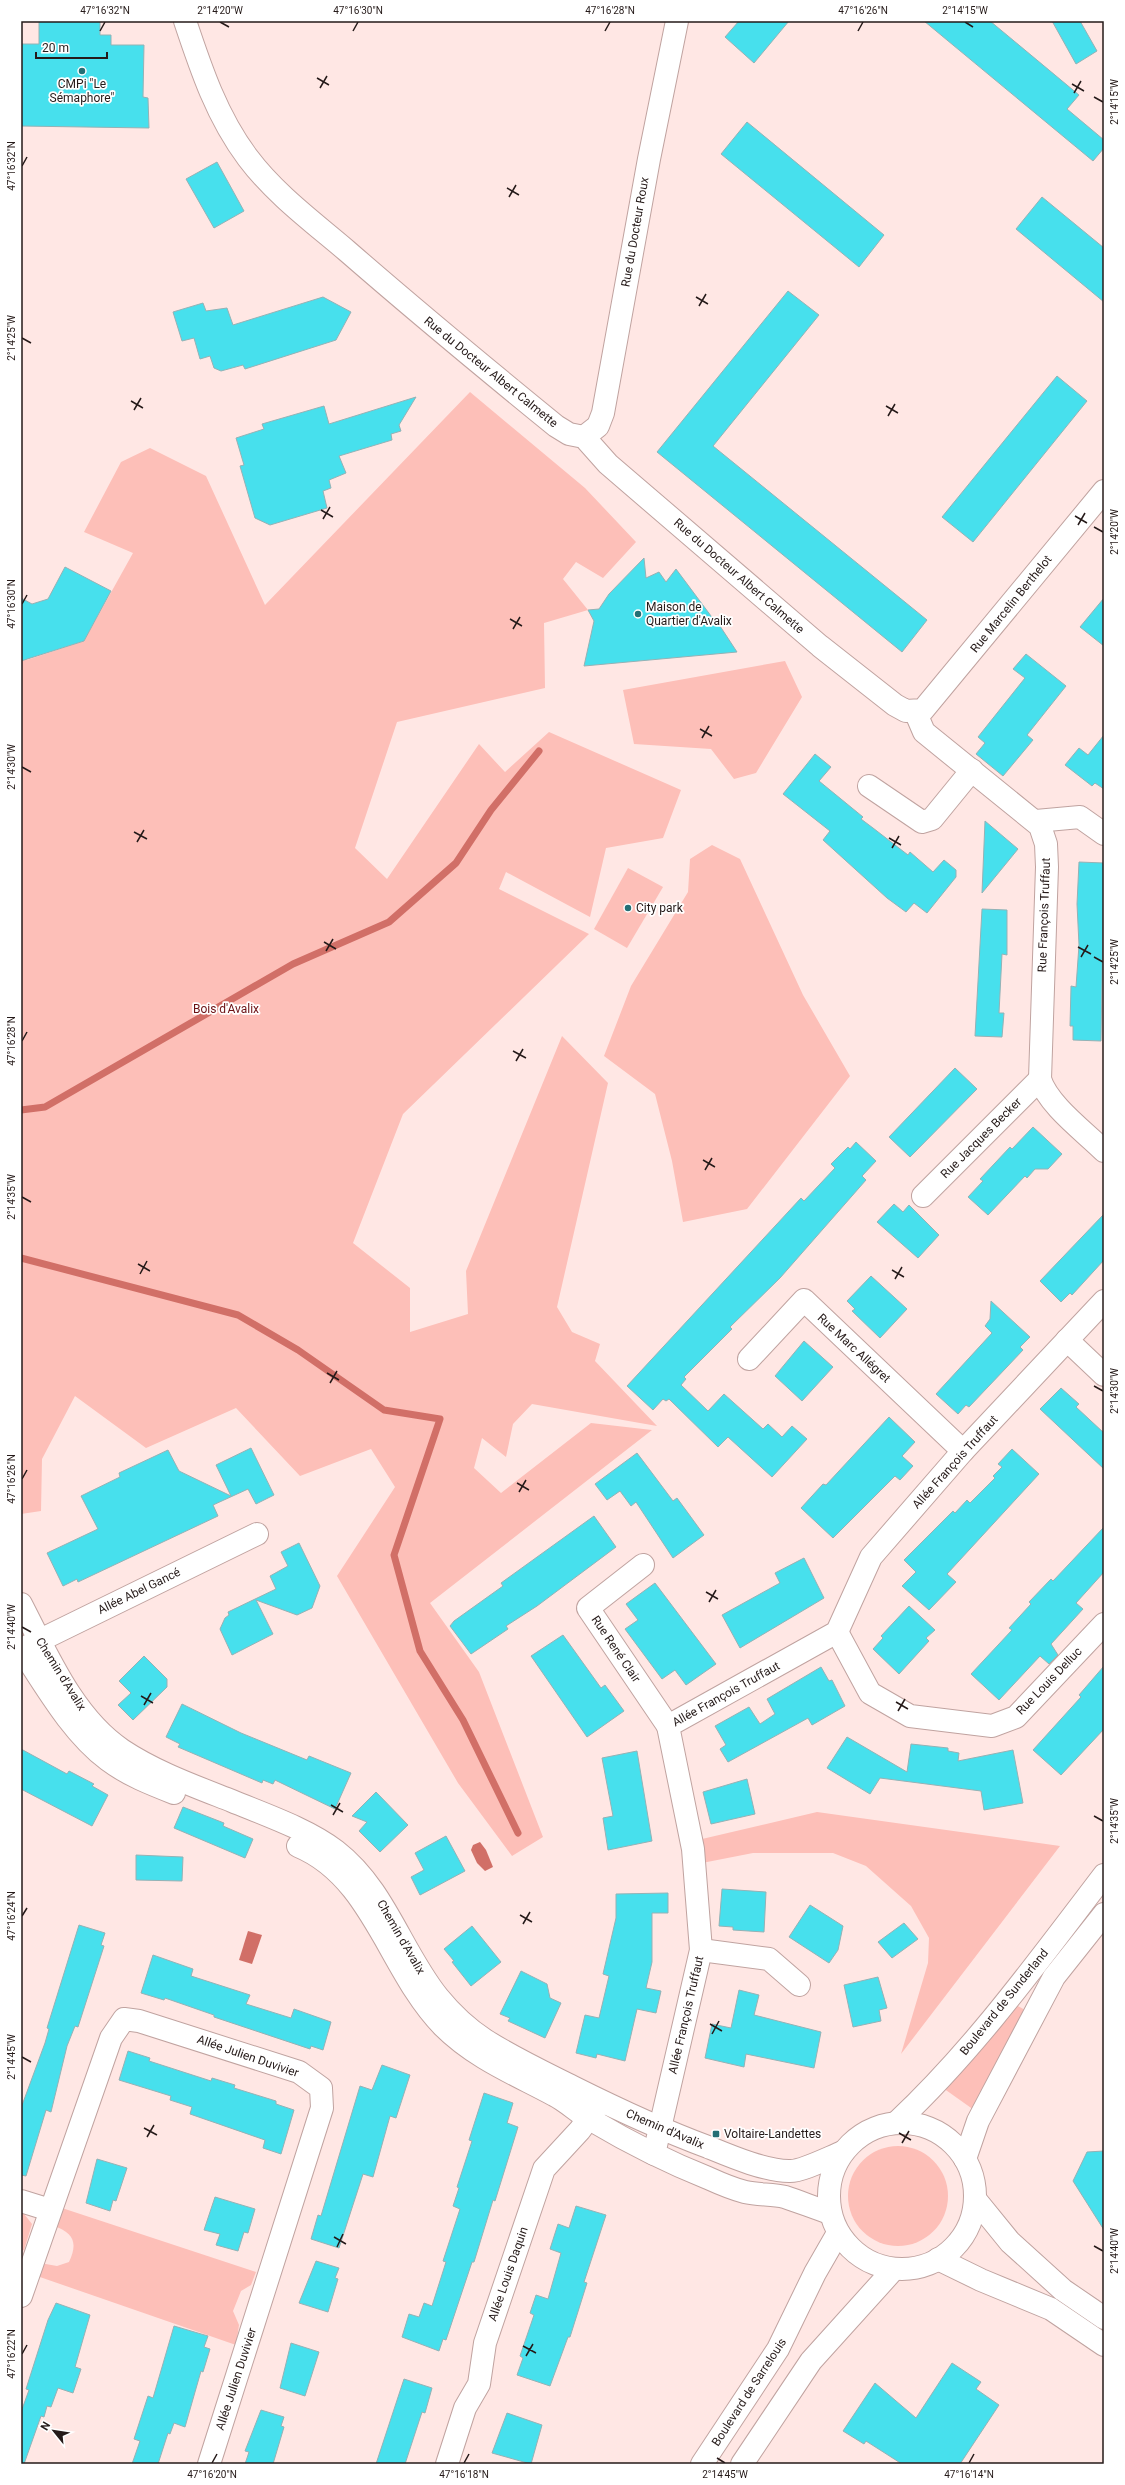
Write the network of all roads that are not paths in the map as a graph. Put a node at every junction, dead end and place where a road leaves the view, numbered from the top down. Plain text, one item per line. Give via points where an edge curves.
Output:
1 (185, 21) edge
2 (677, 21) edge
3 (584, 437) junction
4 (1104, 491) edge
5 (915, 711) junction
6 (972, 770) junction
7 (869, 786) dead end
8 (1036, 821) junction
9 (1104, 834) edge
10 (1040, 1079) junction
11 (1104, 1151) edge
12 (923, 1196) dead end
13 (1104, 1301) edge
14 (1067, 1340) junction
15 (749, 1359) dead end
16 (1104, 1375) edge
17 (963, 1451) junction
18 (258, 1534) dead end
19 (642, 1566) dead end
20 (21, 1604) edge
21 (1104, 1624) edge
22 (837, 1632) junction
23 (30, 1645) edge
24 (668, 1726) junction
25 (1104, 1875) edge
26 (1104, 1914) edge
27 (701, 1950) junction
28 (799, 1985) dead end
29 (602, 2101) junction
30 (589, 2119) junction
31 (897, 2122) junction
32 (660, 2128) junction
33 (843, 2152) junction
34 (654, 2154) junction
35 (965, 2159) junction
36 (975, 2199) junction
37 (21, 2201) edge
38 (50, 2210) junction
39 (830, 2213) junction
40 (838, 2233) junction
41 (938, 2259) junction
42 (26, 2267) edge
43 (894, 2269) junction
44 (21, 2296) edge
45 (1104, 2318) edge
46 (1104, 2345) edge
47 (209, 2464) edge
48 (447, 2464) edge
49 (702, 2464) edge
50 (742, 2464) edge

1 - 3 street, Rue du Docteur Albert Calmette via 205,81 225,123 248,159 283,196 434,327 556,426 569,434
2 - 3 street, Rue du Docteur Roux via 603,413 598,426
3 - 5 street, Rue du Docteur Albert Calmette via 608,464 851,671 895,705 906,711
4 - 5 street, Rue Marcelin Berthelot via 923,710
5 - 6 street, Rue François Truffaut via 924,732
6 - 7 street via 932,819 922,822
6 - 8 street, Rue François Truffaut
8 - 9 street via 1080,817
8 - 10 street, Rue François Truffaut via 1046,844 1047,867
10 - 11 street, Rue François Truffaut via 1051,1099
10 - 12 street, Rue Jacques Becker
13 - 14 street
14 - 16 street
14 - 17 street, Allée François Truffaut
15 - 17 street, Rue Marc Allégret via 804,1300
17 - 22 street, Allée François Truffaut via 871,1557
18 - 23 street, Allée Abel Gancé
19 - 24 street, Rue René Clair via 588,1608
20 - 23 street, Chemin d'Avalix
21 - 22 street, Rue Louis Delluc via 1016,1717 992,1726 910,1716 870,1693
22 - 24 street, Allée François Truffaut
23 - 29 street, Chemin d'Avalix via 100,1732 121,1749 149,1766 295,1829 333,1849 350,1862 373,1889 439,1998 462,2021 483,2039 526,2064
23 - 30 street, Chemin d'Avalix via 59,1704 82,1734 108,1759 137,1778 307,1850 339,1872 360,1898 422,2002 444,2026 472,2050 504,2071 556,2096
24 - 27 street, Allée François Truffaut via 693,1849
25 - 31 street, Boulevard de Sunderland via 1034,1966 931,2090
26 - 35 street, Boulevard de Sunderland via 1054,1977 978,2120
27 - 28 street via 769,1959
27 - 32 street, Allée François Truffaut
29 - 30 street, Allée Louis Daquin
29 - 32 street, Chemin d'Avalix
30 - 34 street, Chemin d'Avalix
30 - 48 street, Allée Louis Daquin via 544,2169 485,2343 479,2384 465,2408
31 - 33 street via 877,2126 858,2137
31 - 35 street via 917,2124 936,2131 953,2143
32 - 33 street, Chemin d'Avalix via 741,2160 790,2172
32 - 34 street, Allée François Truffaut
33 - 39 street via 833,2170 828,2191
34 - 39 street, Chemin d'Avalix via 745,2192 784,2197
35 - 36 street via 973,2178
36 - 41 street via 967,2228 957,2244
36 - 45 street via 1010,2242 1057,2285
37 - 38 street
38 - 42 street, Allée Julien Duvivier
38 - 47 street, Allée Julien Duvivier via 111,2038 124,2019 139,2020 299,2072 321,2088 322,2108
39 - 40 street
40 - 43 street via 853,2251 872,2263
40 - 49 street, Boulevard de Sarrelouis via 815,2273 778,2349
41 - 43 street via 917,2268
41 - 46 street via 1052,2310
42 - 44 street, Allée Julien Duvivier
43 - 50 street via 812,2361

